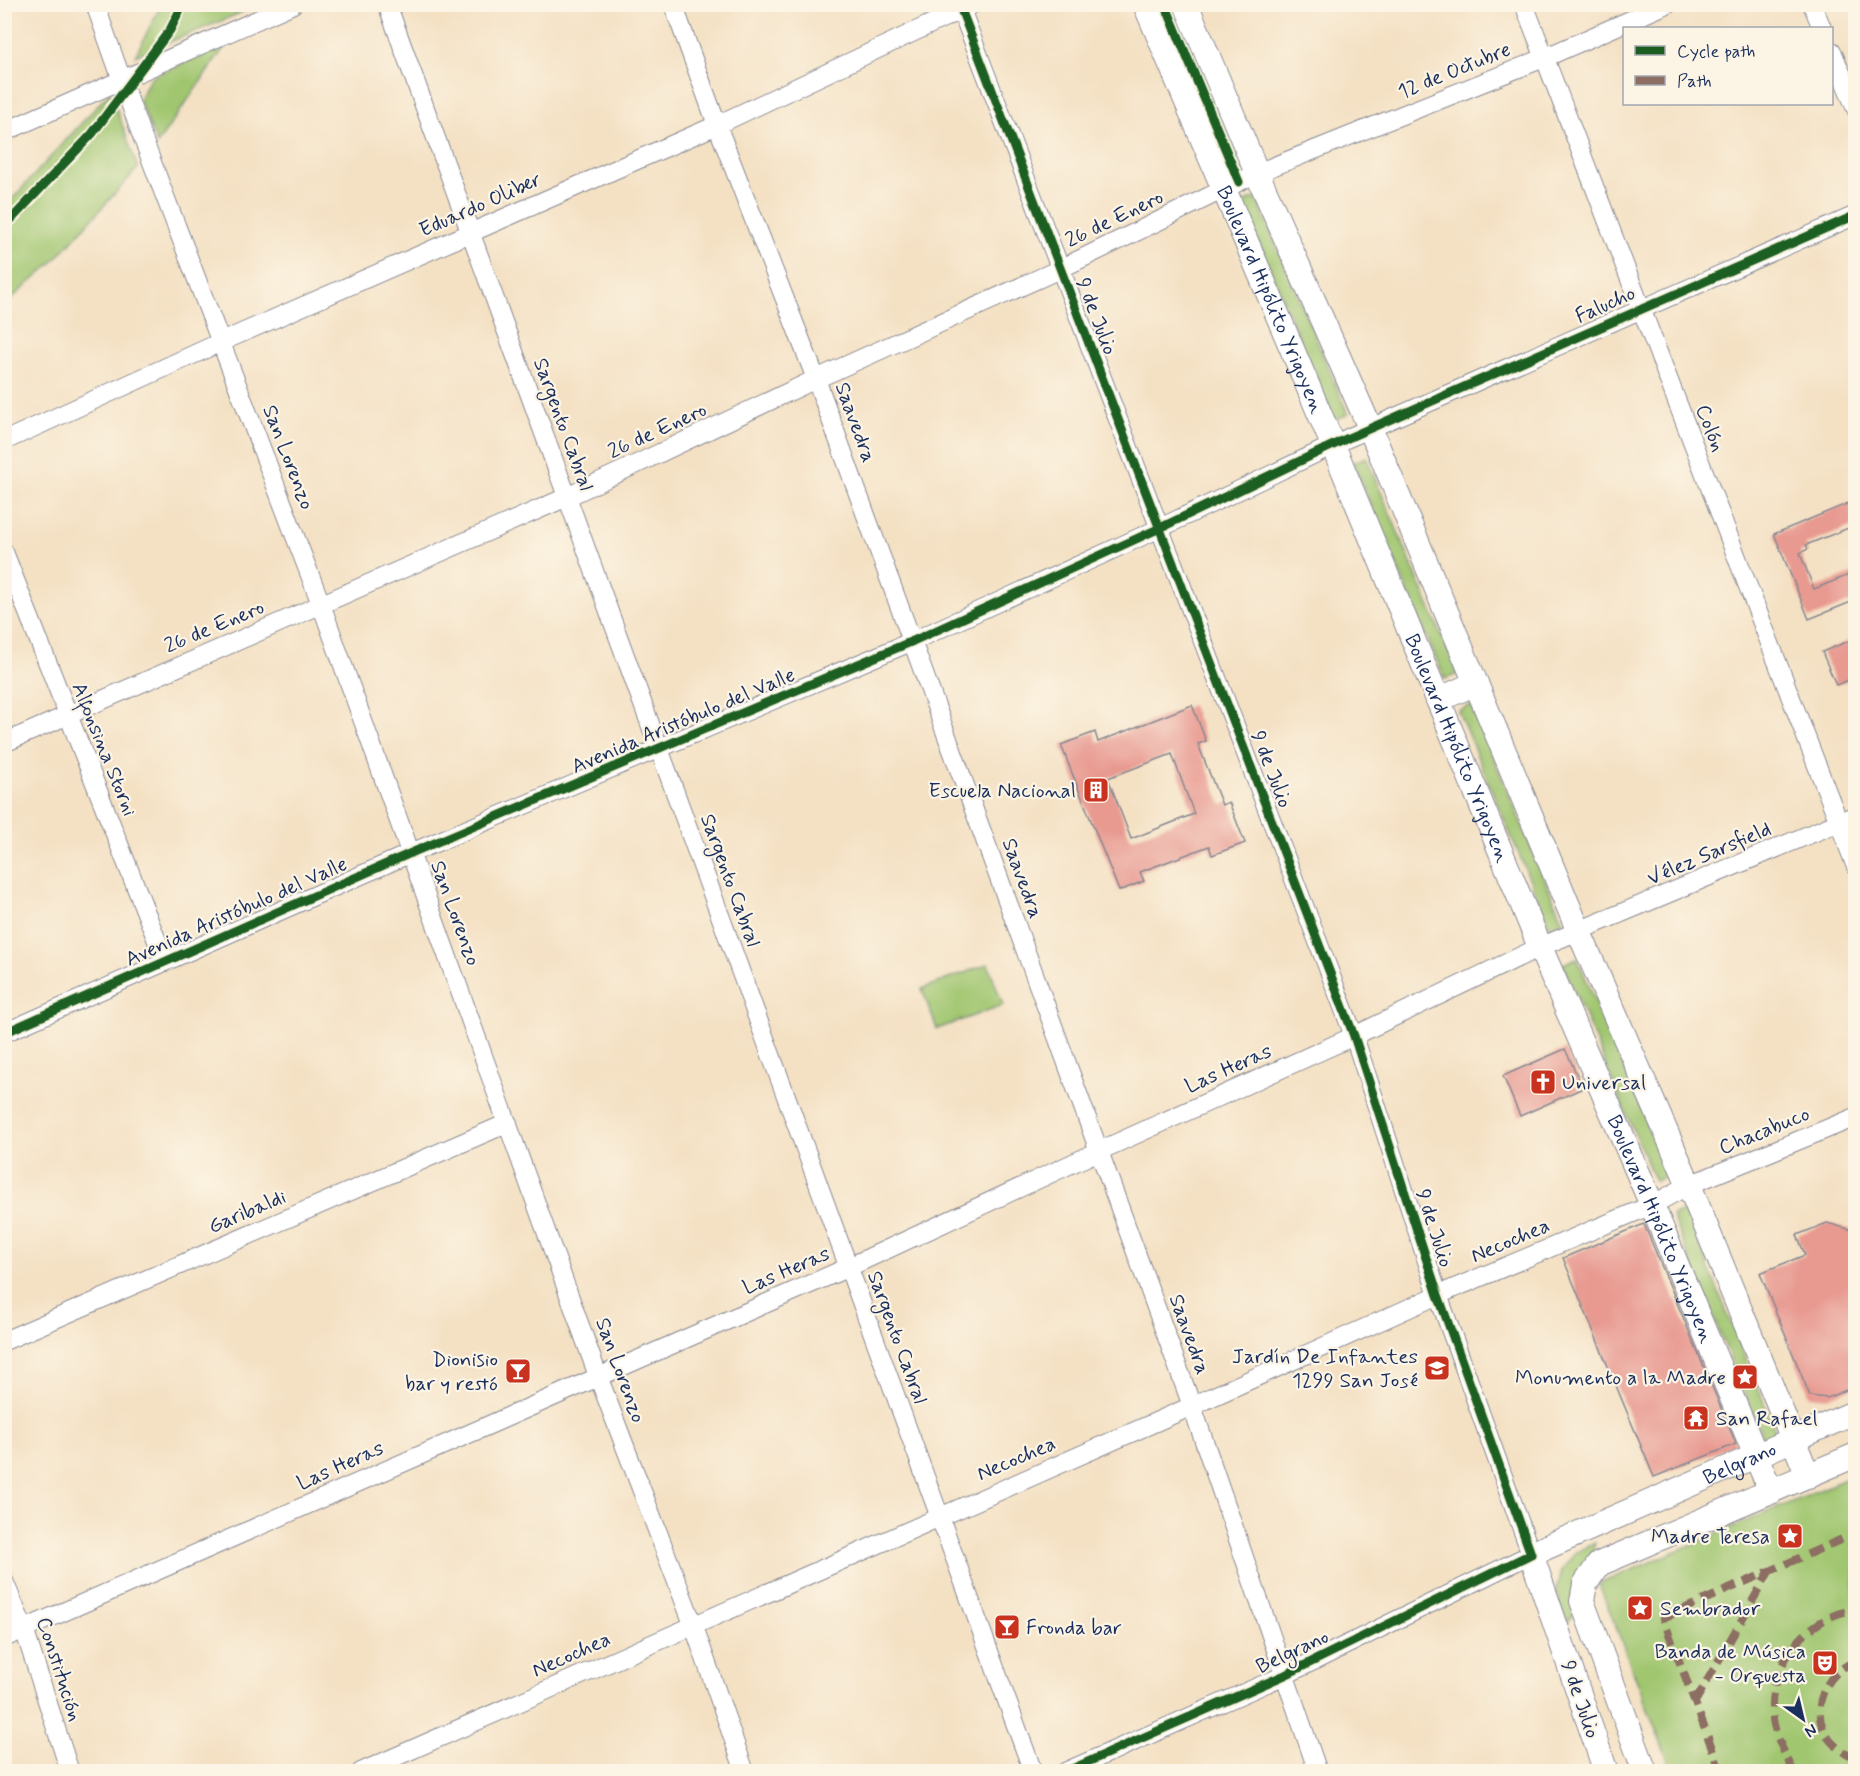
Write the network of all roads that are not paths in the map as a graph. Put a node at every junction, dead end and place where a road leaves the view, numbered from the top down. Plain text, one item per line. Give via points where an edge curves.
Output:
1 (95, 4) edge
2 (293, 4) edge
3 (387, 4) edge
4 (673, 4) edge
5 (1145, 4) edge
6 (1185, 4) edge
7 (1524, 4) edge
8 (1667, 4) edge
9 (1812, 4) edge
10 (964, 6) edge
11 (1822, 27) edge
12 (1833, 53) edge
13 (1544, 58) junction
14 (123, 81) junction
15 (1856, 109) edge
16 (717, 125) junction
17 (4, 132) edge
18 (1257, 173) junction
19 (1223, 190) junction
20 (1856, 215) edge
21 (471, 234) junction
22 (1060, 269) junction
23 (1641, 308) junction
24 (221, 342) junction
25 (816, 379) junction
26 (1370, 428) junction
27 (4, 441) edge
28 (1333, 445) junction
29 (567, 497) junction
30 (1160, 528) junction
31 (4, 552) edge
32 (321, 604) junction
33 (913, 641) junction
34 (1476, 683) junction
35 (1438, 700) junction
36 (67, 715) junction
37 (4, 743) edge
38 (659, 750) junction
39 (1847, 819) edge
40 (411, 853) junction
41 (1856, 867) edge
42 (1579, 932) junction
43 (1540, 947) junction
44 (165, 961) junction
45 (4, 1032) edge
46 (1354, 1036) junction
47 (1856, 1117) edge
48 (508, 1123) junction
49 (1099, 1151) junction
50 (1689, 1185) junction
51 (1652, 1205) junction
52 (849, 1267) junction
53 (1438, 1295) junction
54 (4, 1341) edge
55 (598, 1376) junction
56 (1192, 1407) junction
57 (1856, 1412) edge
58 (1792, 1439) junction
59 (1856, 1455) edge
60 (1756, 1456) junction
61 (1808, 1476) junction
62 (1771, 1492) junction
63 (940, 1516) junction
64 (1531, 1554) junction
65 (4, 1581) edge
66 (1584, 1584) joint
67 (693, 1624) junction
68 (24, 1629) junction
69 (4, 1638) edge
70 (1285, 1676) junction
71 (70, 1772) edge
72 (360, 1772) edge
73 (745, 1772) edge
74 (1033, 1772) edge
75 (1065, 1772) edge
76 (1318, 1772) edge
77 (1606, 1772) edge
78 (1645, 1772) edge

1 - 14 street, San Lorenzo
2 - 14 street
3 - 21 street, Sargento Cabral
4 - 16 street, Saavedra
5 - 19 main road, Boulevard Hipólito Yrigoyen
6 - 18 main road, Boulevard Hipólito Yrigoyen
7 - 13 street, Colón
8 - 13 street, 12 de Octubre
9 - 11 street
10 - 16 street, Eduardo Oliber
10 - 22 street, 9 de Julio
12 - 15 street
13 - 18 street, 12 de Octubre
13 - 23 street, Colón
14 - 17 street
14 - 24 street, San Lorenzo
16 - 21 street, Eduardo Oliber
16 - 25 street, Saavedra
18 - 19 street, 26 de Enero
18 - 26 main road, Boulevard Hipólito Yrigoyen
19 - 22 street, 26 de Enero
19 - 28 main road, Boulevard Hipólito Yrigoyen
20 - 23 street, Falucho
21 - 24 street, Eduardo Oliber
21 - 29 street, Sargento Cabral
22 - 25 street, 26 de Enero
22 - 30 street, 9 de Julio
23 - 26 street, Falucho
23 - 39 street, Colón
24 - 27 street, Eduardo Oliber
24 - 32 street, San Lorenzo
25 - 29 street, 26 de Enero
25 - 33 street, Saavedra
26 - 28 street, Avenida Aristóbulo del Valle
26 - 34 main road, Boulevard Hipólito Yrigoyen
28 - 30 street, Avenida Aristóbulo del Valle
28 - 35 main road, Boulevard Hipólito Yrigoyen
29 - 32 street, 26 de Enero
29 - 38 street, Sargento Cabral
30 - 33 street, Avenida Aristóbulo del Valle
30 - 46 street, 9 de Julio
31 - 36 street, Alfonsina Storni
32 - 36 street, 26 de Enero
32 - 40 street, San Lorenzo
33 - 38 street, Avenida Aristóbulo del Valle
33 - 49 street, Saavedra
34 - 35 main road
34 - 42 main road, Boulevard Hipólito Yrigoyen
35 - 43 main road, Boulevard Hipólito Yrigoyen
36 - 37 street, 26 de Enero
36 - 44 street, Alfonsina Storni
38 - 40 street, Avenida Aristóbulo del Valle
38 - 52 street, Sargento Cabral
39 - 41 street, Colón
39 - 42 street, Vélez Sarsfield
40 - 44 street, Avenida Aristóbulo del Valle
40 - 48 street, San Lorenzo
42 - 43 street, Las Heras
42 - 50 main road, Boulevard Hipólito Yrigoyen
43 - 46 street, Las Heras
43 - 51 main road, Boulevard Hipólito Yrigoyen
44 - 45 street, Avenida Aristóbulo del Valle
46 - 49 street, Las Heras
46 - 53 street, 9 de Julio
47 - 50 street, Chacabuco
48 - 54 street, Garibaldi
48 - 55 street, San Lorenzo
49 - 52 street, Las Heras
49 - 56 street, Saavedra
50 - 51 street, Necochea
50 - 58 main road, Boulevard Hipólito Yrigoyen
51 - 53 street, Necochea
51 - 60 main road, Boulevard Hipólito Yrigoyen
52 - 55 street, Las Heras
52 - 63 street, Sargento Cabral
53 - 56 street, Necochea
53 - 64 street, 9 de Julio
55 - 67 street, San Lorenzo
55 - 68 street, Las Heras
56 - 63 street, Necochea
56 - 70 street, Saavedra
57 - 58 main road, Belgrano
58 - 60 main road, Belgrano
58 - 61 main road, Boulevard Hipólito Yrigoyen
59 - 61 main road, Belgrano
60 - 62 main road, Boulevard Hipólito Yrigoyen
60 - 64 main road, Belgrano
61 - 62 main road, Belgrano
62 - 66 main road, Belgrano via 1599,1564
63 - 67 street, Necochea
63 - 74 street, Sargento Cabral
64 - 70 street, Belgrano
64 - 77 main road, 9 de Julio
65 - 68 street, Constitución
66 - 78 main road, 9 de Julio via 1582,1601
67 - 72 street, Necochea
67 - 73 street, San Lorenzo
68 - 69 street, Las Heras
68 - 71 street, Constitución
70 - 75 street, Belgrano
70 - 76 street, Saavedra

